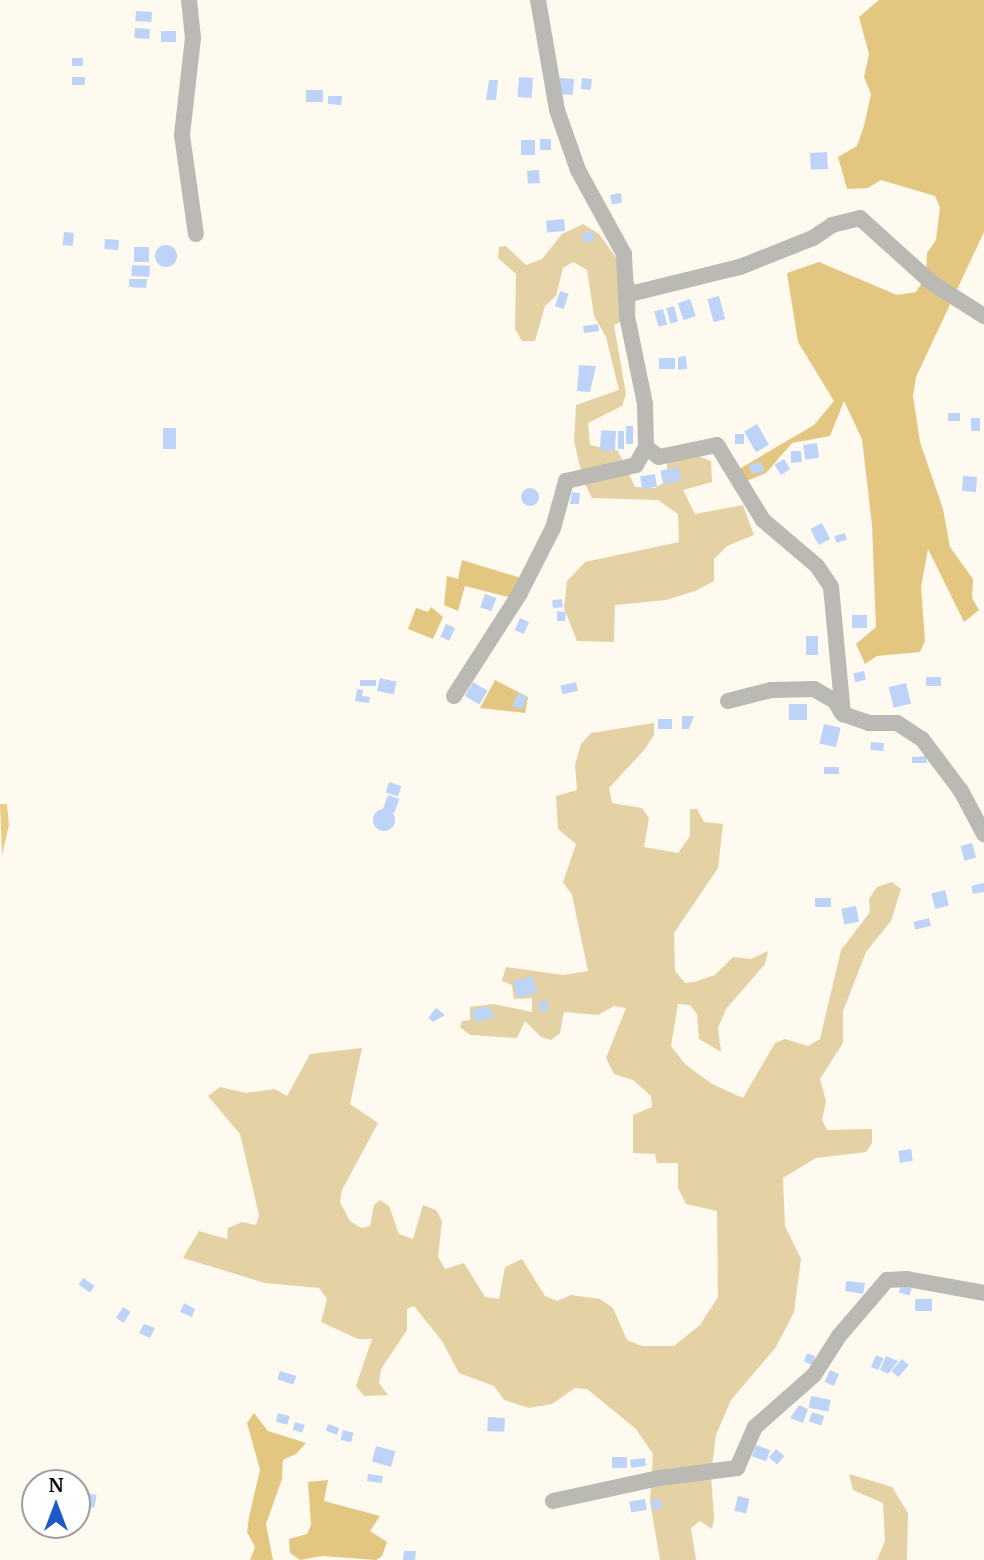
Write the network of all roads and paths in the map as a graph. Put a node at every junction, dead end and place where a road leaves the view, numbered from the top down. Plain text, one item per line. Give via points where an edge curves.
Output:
1 (189, 0) edge
2 (538, 0) edge
3 (196, 234) dead end
4 (626, 295) junction
5 (984, 316) edge
6 (646, 447) junction
7 (454, 696) dead end
8 (728, 701) dead end
9 (843, 714) junction
10 (984, 834) edge
11 (984, 1293) edge
12 (553, 1501) dead end

1 - 3 street via 193,38 182,135
2 - 4 street via 557,110 578,170 624,254
4 - 5 street via 740,267 813,239 832,225 860,218 932,283
4 - 6 street via 645,404
6 - 7 street via 636,465 566,481 553,528 520,593
6 - 9 street via 659,457 717,445 763,520 817,566 831,587 835,609
8 - 9 street via 771,690 814,689 835,701
9 - 10 street via 869,723 897,723 922,738 961,791
11 - 12 street via 907,1279 887,1280 839,1336 814,1375 755,1427 737,1468 659,1478

